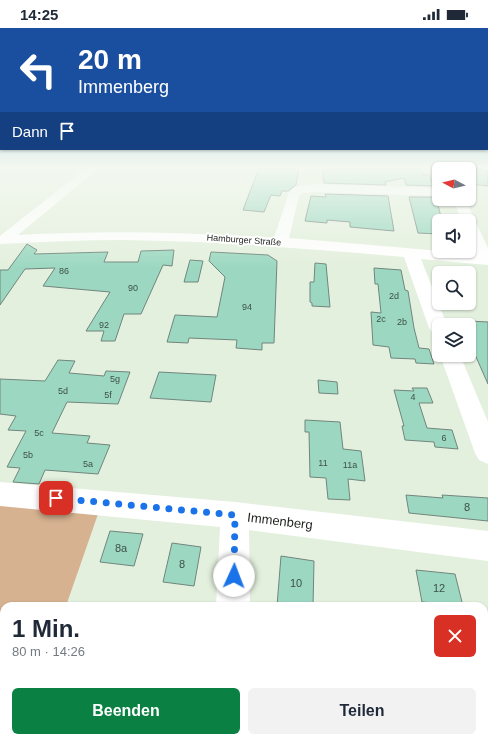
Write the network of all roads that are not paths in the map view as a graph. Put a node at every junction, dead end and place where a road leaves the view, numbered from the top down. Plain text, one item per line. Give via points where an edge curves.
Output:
1 (50, 201) edge
2 (291, 201) edge
3 (463, 206) edge
4 (3, 240) edge
5 (280, 243) junction
6 (411, 254) junction
7 (487, 260) edge
8 (435, 318) edge
9 (453, 362) edge
10 (488, 453) edge
11 (0, 494) edge
12 (235, 515) junction
13 (488, 546) edge
14 (233, 602) edge

1 - 4 street
2 - 5 street
3 - 7 street
4 - 5 street, Hamburger Straße via 135,235
5 - 6 street, Hamburger Straße
6 - 7 street, Hamburger Straße
6 - 8 street
9 - 10 street
11 - 12 street, Immenberg
12 - 13 street, Immenberg
12 - 14 street

